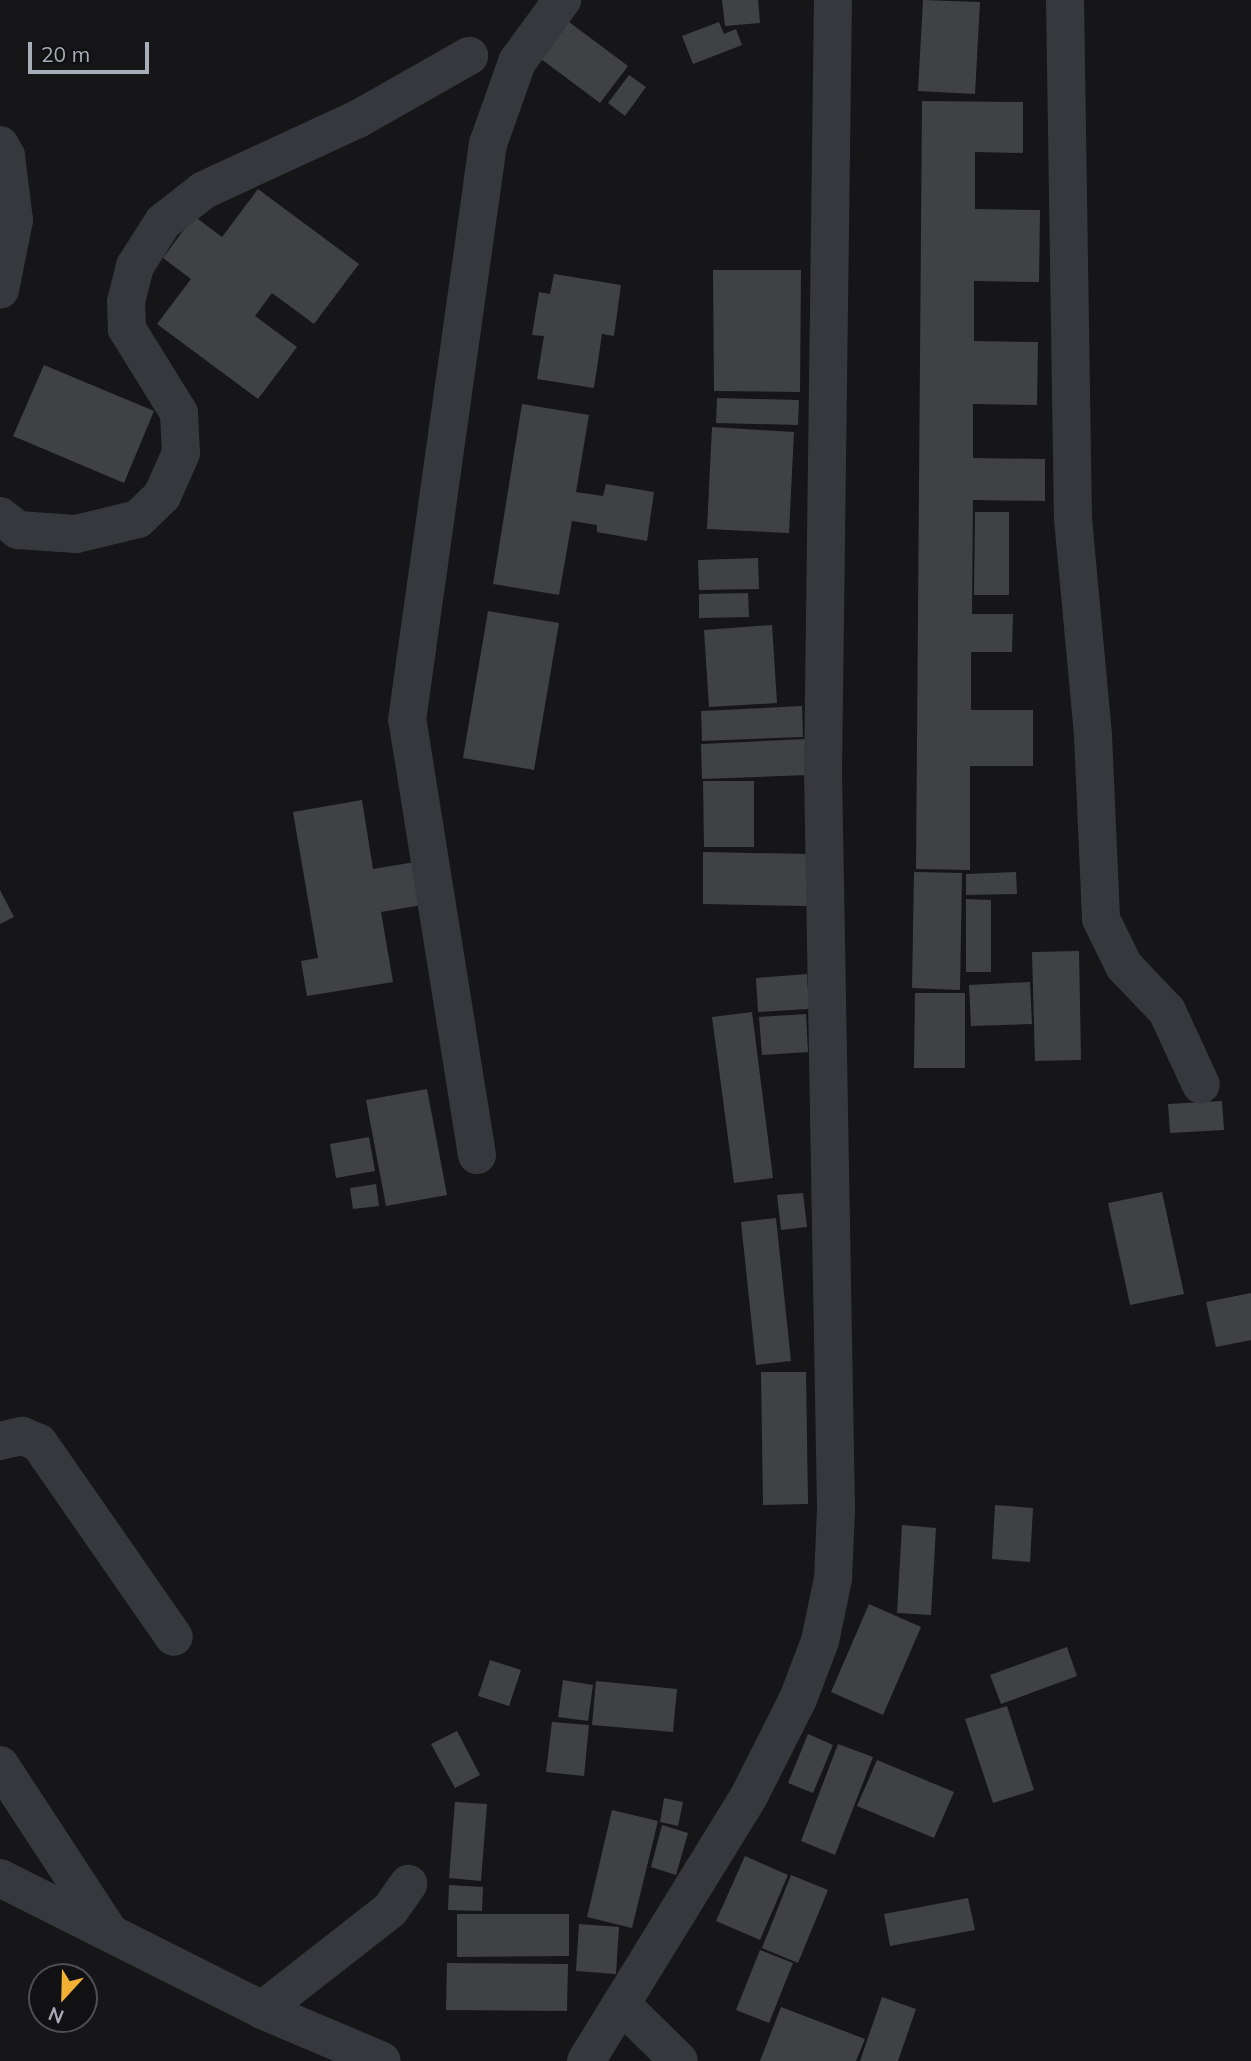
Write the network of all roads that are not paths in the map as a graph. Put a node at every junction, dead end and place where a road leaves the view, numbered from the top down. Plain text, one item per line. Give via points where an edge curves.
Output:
1 (562, 0) edge
2 (833, 0) edge
3 (1065, 0) edge
4 (469, 56) dead end
5 (0, 145) edge
6 (0, 290) edge
7 (0, 516) edge
8 (1201, 1085) dead end
9 (477, 1155) dead end
10 (0, 1441) edge
11 (174, 1637) dead end
12 (0, 1765) edge
13 (0, 1878) edge
14 (408, 1884) dead end
15 (108, 1930) junction
16 (621, 2004) junction
17 (261, 2010) junction
18 (382, 2061) edge
19 (586, 2061) edge
20 (679, 2061) edge

1 - 9 street via 517,62 488,144 407,720
2 - 16 street via 823,771 836,1509 833,1578 820,1641 786,1723 750,1794
3 - 8 street via 1073,519 1093,735 1101,919 1124,966 1167,1011
4 - 7 street via 358,119 204,190 163,222 135,266 125,302 127,329 179,413 181,453 162,496 138,519 76,534 18,530
5 - 6 street via 6,156 14,219
10 - 11 street via 22,1436 39,1443
12 - 15 street
13 - 15 street
14 - 17 street via 390,1910
15 - 17 street
16 - 19 street
16 - 20 street
17 - 18 street

